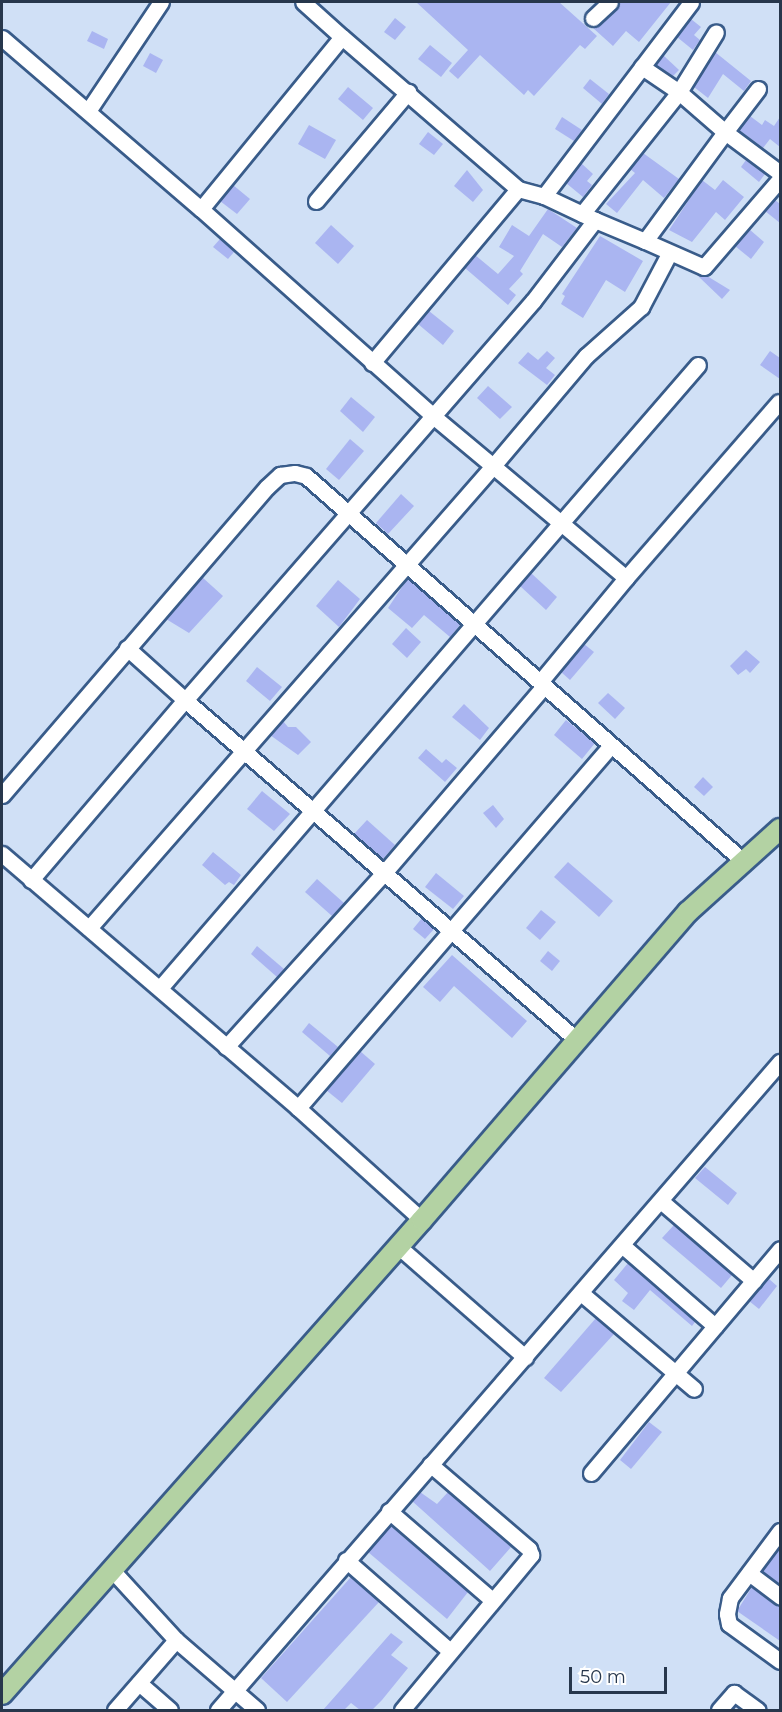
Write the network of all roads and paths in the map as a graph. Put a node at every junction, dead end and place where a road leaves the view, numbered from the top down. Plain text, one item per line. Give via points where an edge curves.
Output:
1 (161, 2) edge
2 (303, 2) edge
3 (610, 2) edge
4 (691, 2) edge
5 (593, 18) dead end
6 (716, 32) dead end
7 (342, 37) junction
8 (2, 38) edge
9 (642, 67) junction
10 (758, 89) dead end
11 (408, 92) junction
12 (679, 92) junction
13 (88, 111) junction
14 (725, 132) junction
15 (780, 173) edge
16 (780, 179) edge
17 (518, 189) junction
18 (544, 196) junction
19 (316, 201) dead end
20 (201, 209) junction
21 (588, 217) junction
22 (645, 241) junction
23 (669, 254) junction
24 (372, 363) junction
25 (698, 365) dead end
26 (779, 402) edge
27 (433, 416) junction
28 (493, 466) junction
29 (346, 513) junction
30 (561, 523) junction
31 (407, 566) junction
32 (626, 578) junction
33 (474, 624) junction
34 (128, 648) junction
35 (542, 684) junction
36 (185, 700) junction
37 (611, 745) junction
38 (241, 749) junction
39 (2, 795) edge
40 (311, 811) junction
41 (780, 829) edge
42 (2, 854) edge
43 (742, 860) junction
44 (383, 874) junction
45 (31, 880) junction
46 (89, 928) junction
47 (451, 932) junction
48 (160, 988) junction
49 (578, 1041) junction
50 (226, 1047) junction
51 (780, 1062) edge
52 (298, 1108) junction
53 (662, 1202) junction
54 (422, 1220) junction
55 (398, 1246) junction
56 (623, 1246) junction
57 (780, 1249) edge
58 (754, 1281) junction
59 (581, 1293) junction
60 (716, 1326) junction
61 (525, 1357) junction
62 (676, 1373) junction
63 (694, 1389) dead end
64 (430, 1464) junction
65 (591, 1473) dead end
66 (389, 1511) junction
67 (779, 1538) edge
68 (346, 1560) junction
69 (111, 1569) junction
70 (749, 1573) junction
71 (780, 1596) edge
72 (492, 1600) junction
73 (176, 1640) junction
74 (450, 1651) junction
75 (780, 1660) edge
76 (139, 1683) junction
77 (235, 1691) junction
78 (2, 1694) edge
79 (115, 1710) edge
80 (170, 1710) edge
81 (218, 1710) edge
82 (257, 1710) edge
83 (402, 1710) edge
84 (719, 1710) edge
85 (757, 1710) edge

1 - 13 street
2 - 7 street
3 - 5 street
4 - 9 street
6 - 12 street
7 - 11 street
7 - 20 street
8 - 13 street
9 - 12 street
9 - 18 street
10 - 14 street
11 - 17 street
11 - 19 street
12 - 14 street
12 - 21 street
13 - 20 street
14 - 15 street
14 - 22 street
16 - 23 street via 704,267
17 - 18 street
17 - 24 street
18 - 21 street
20 - 24 street
21 - 22 street
21 - 27 street via 533,301
22 - 23 street
23 - 28 street via 641,307 586,356
24 - 27 street
25 - 30 street
26 - 32 street
27 - 28 street
27 - 29 street
28 - 30 street
28 - 31 street
29 - 31 street
29 - 34 street via 306,476 280,475
29 - 36 street
30 - 32 street
30 - 33 street
31 - 33 street
31 - 38 street
32 - 35 street
33 - 35 street
33 - 40 street
34 - 36 street
34 - 39 street
35 - 37 street
35 - 44 street
36 - 38 street
36 - 45 street
37 - 43 street
37 - 47 street
38 - 40 street
38 - 46 street
40 - 44 street
40 - 48 street
41 - 43 main road
42 - 45 street
43 - 49 main road via 688,912
44 - 47 street
44 - 50 street
45 - 46 street
46 - 48 street
47 - 49 street
47 - 52 street
48 - 50 street
49 - 54 main road
50 - 52 street
51 - 53 street
52 - 54 street
53 - 56 street
53 - 58 street
54 - 55 main road
55 - 61 street
55 - 69 main road
56 - 59 street
56 - 60 street
57 - 58 street
58 - 60 street
59 - 61 street
59 - 62 street
60 - 62 street
61 - 64 street
62 - 63 street
62 - 65 street
64 - 66 street
64 - 72 street via 529,1549 528,1561
66 - 68 street
66 - 72 street
67 - 70 street
68 - 74 street
68 - 77 street
69 - 73 street
69 - 78 main road
70 - 71 street
70 - 75 street via 730,1598 729,1624
72 - 74 street
73 - 76 street
73 - 77 street
74 - 83 street
76 - 79 street
76 - 80 street
77 - 81 street
77 - 82 street
84 - 85 street via 734,1693

